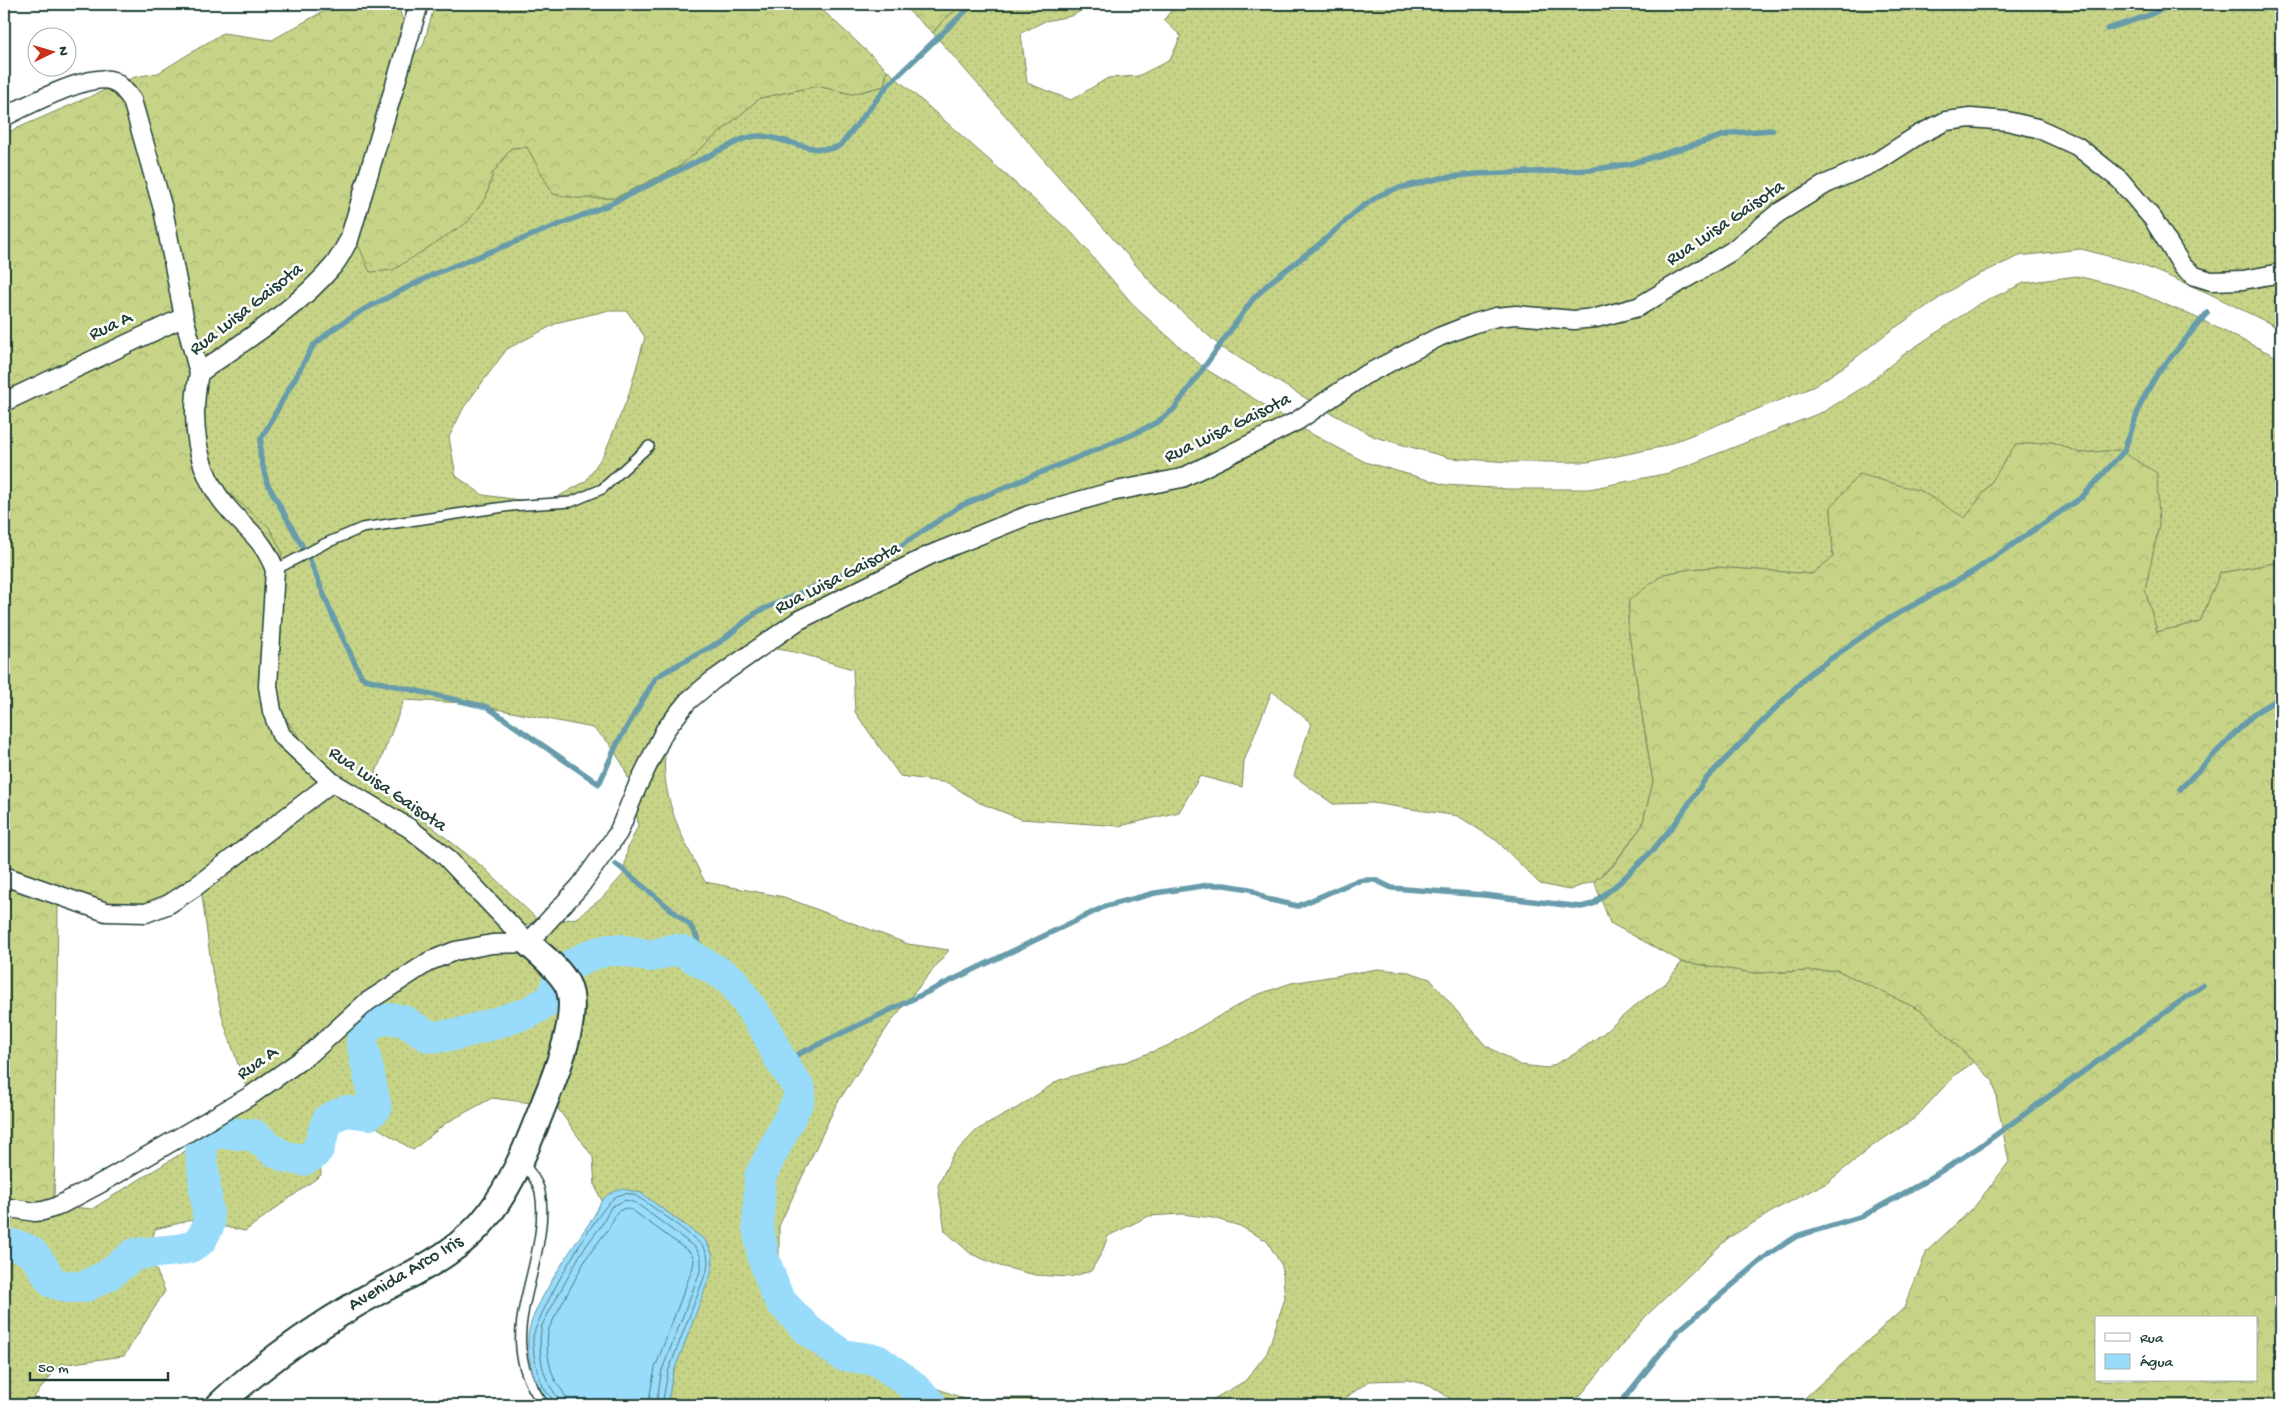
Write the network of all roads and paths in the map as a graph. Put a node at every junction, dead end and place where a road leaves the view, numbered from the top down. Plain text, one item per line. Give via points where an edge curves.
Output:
1 (419, 4) edge
2 (4, 117) edge
3 (2281, 274) edge
4 (184, 317) junction
5 (199, 373) junction
6 (4, 402) edge
7 (649, 446) dead end
8 (275, 570) junction
9 (332, 782) junction
10 (4, 876) edge
11 (528, 943) junction
12 (521, 1160) junction
13 (4, 1207) edge
14 (219, 1405) edge
15 (544, 1405) edge

1 - 5 street, Rua Luisa Gaisota via 350,240 335,264 316,284 250,338
2 - 4 street via 38,100 100,78 113,81 125,90 132,100 163,209
3 - 11 street, Rua Luisa Gaisota via 2211,282 2195,276 2183,267 2153,219 2120,180 2077,146 2037,128 2007,121 1971,118 1946,122 1918,135 1878,161 1826,184 1778,213 1732,251 1638,307 1596,318 1574,320 1516,315 1472,324 1363,376 1297,421 1182,478 1111,492 1029,515 930,555 798,620 688,701 665,730 618,833 581,885
4 - 5 street
4 - 6 street, Rua A
5 - 8 street, Rua Luisa Gaisota via 195,431 203,466 214,491 251,530
7 - 8 lane via 602,489 571,502 511,506 362,528
8 - 9 street, Rua Luisa Gaisota via 268,686 272,711 281,735
9 - 10 street via 196,887 169,904 146,913 106,912
9 - 11 street, Rua Luisa Gaisota via 409,828 445,856
11 - 12 street, Avenida Arco Iris via 559,974 572,1001 556,1074
11 - 13 street, Rua A via 492,944 455,951 430,961 367,1002 311,1053 250,1096 103,1182 43,1211
12 - 14 street, Avenida Arco Iris via 488,1215 467,1238 353,1306 246,1380
12 - 15 lane via 536,1180 542,1214 519,1341 522,1361 535,1394

